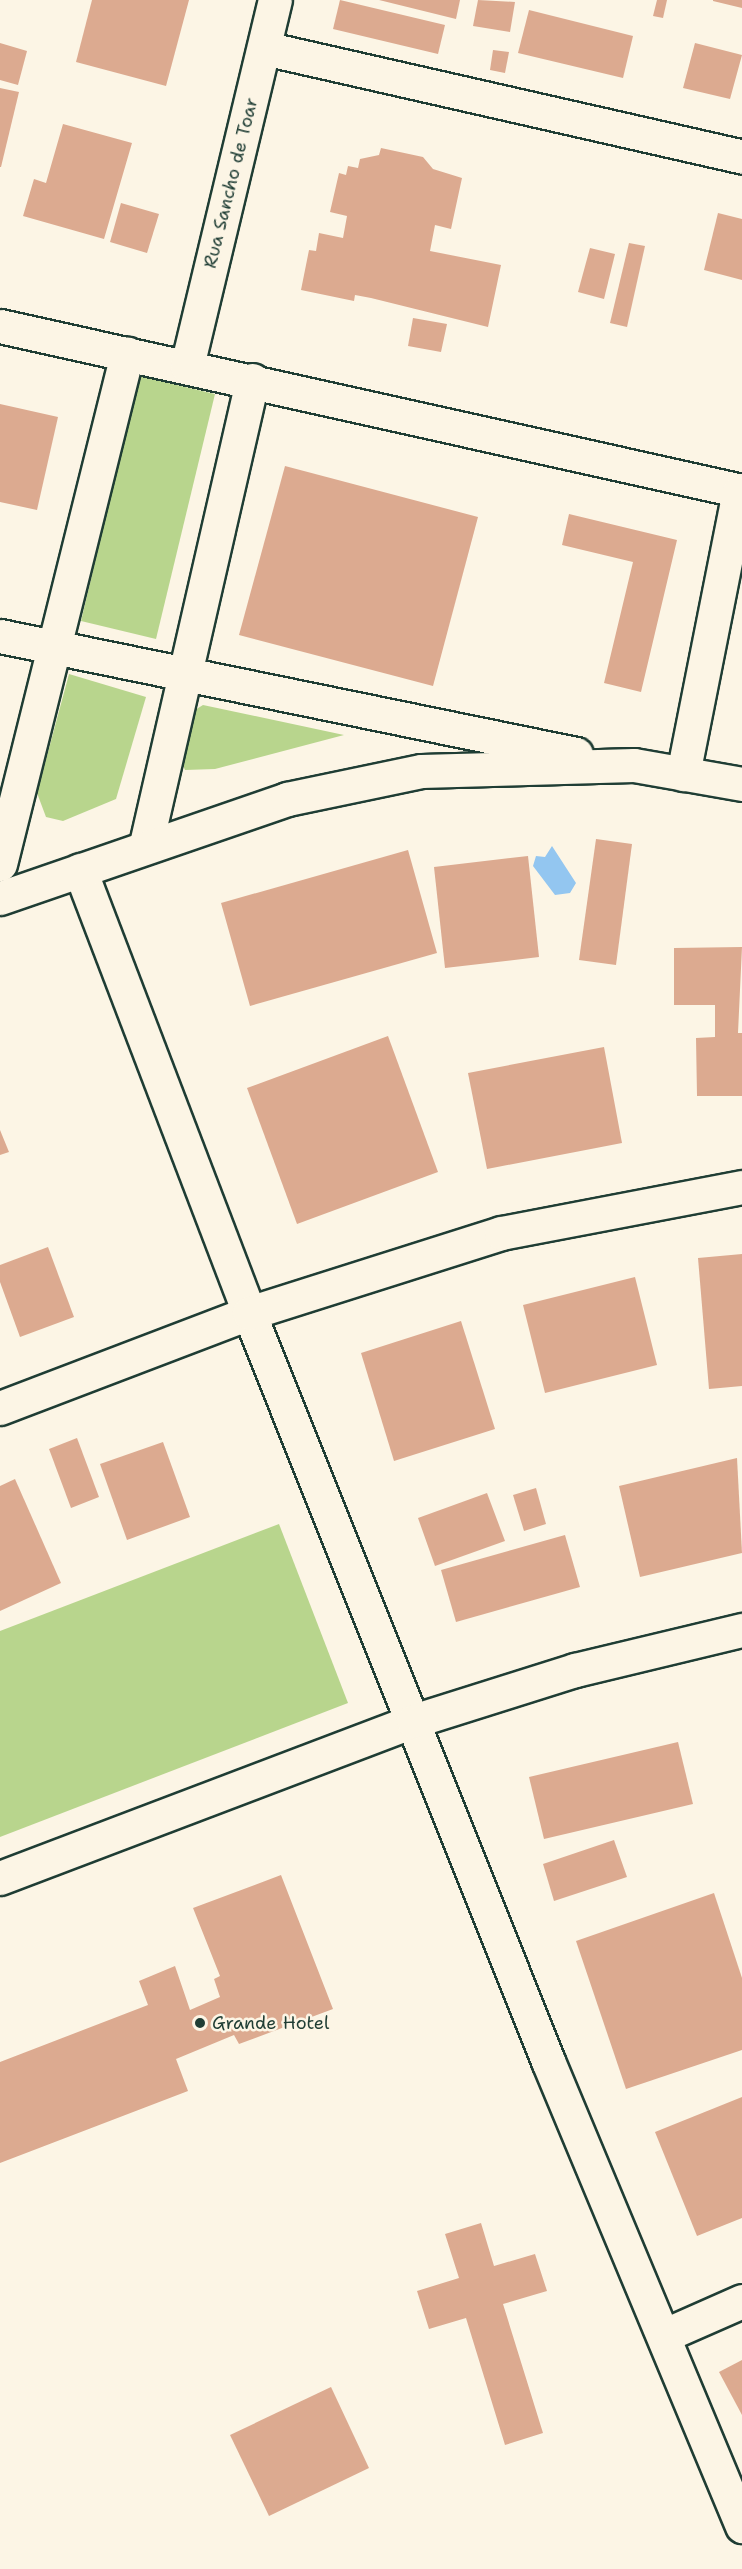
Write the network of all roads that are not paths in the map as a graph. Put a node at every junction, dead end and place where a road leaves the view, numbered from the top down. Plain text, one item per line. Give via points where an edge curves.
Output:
1 (275, 0) edge
2 (264, 48) junction
3 (742, 157) edge
4 (0, 326) edge
5 (127, 354) junction
6 (187, 366) junction
7 (252, 380) junction
8 (740, 491) edge
9 (0, 636) edge
10 (57, 646) junction
11 (182, 674) junction
12 (634, 765) junction
13 (682, 774) junction
14 (742, 784) edge
15 (146, 844) junction
16 (0, 864) edge
17 (80, 870) junction
18 (0, 898) edge
19 (742, 1187) edge
20 (249, 1313) junction
21 (0, 1408) edge
22 (742, 1630) edge
23 (413, 1722) junction
24 (0, 1878) edge
25 (742, 2301) edge
26 (665, 2335) junction
27 (742, 2526) edge

1 - 2 street, Rua Sancho de Toar
2 - 3 street
2 - 6 street, Rua Sancho de Toar
4 - 5 street
5 - 6 street
5 - 10 street
6 - 7 street
7 - 8 street
7 - 11 street
8 - 13 street
9 - 10 street
10 - 11 street
10 - 16 street
11 - 12 street
11 - 15 street
12 - 13 street
12 - 15 street via 421,771 286,800
13 - 14 street
15 - 17 street
17 - 18 street
17 - 20 street
19 - 20 street via 501,1233
20 - 21 street
20 - 23 street
22 - 23 street via 575,1670
23 - 24 street
23 - 26 street via 548,2061
25 - 26 street
26 - 27 street

